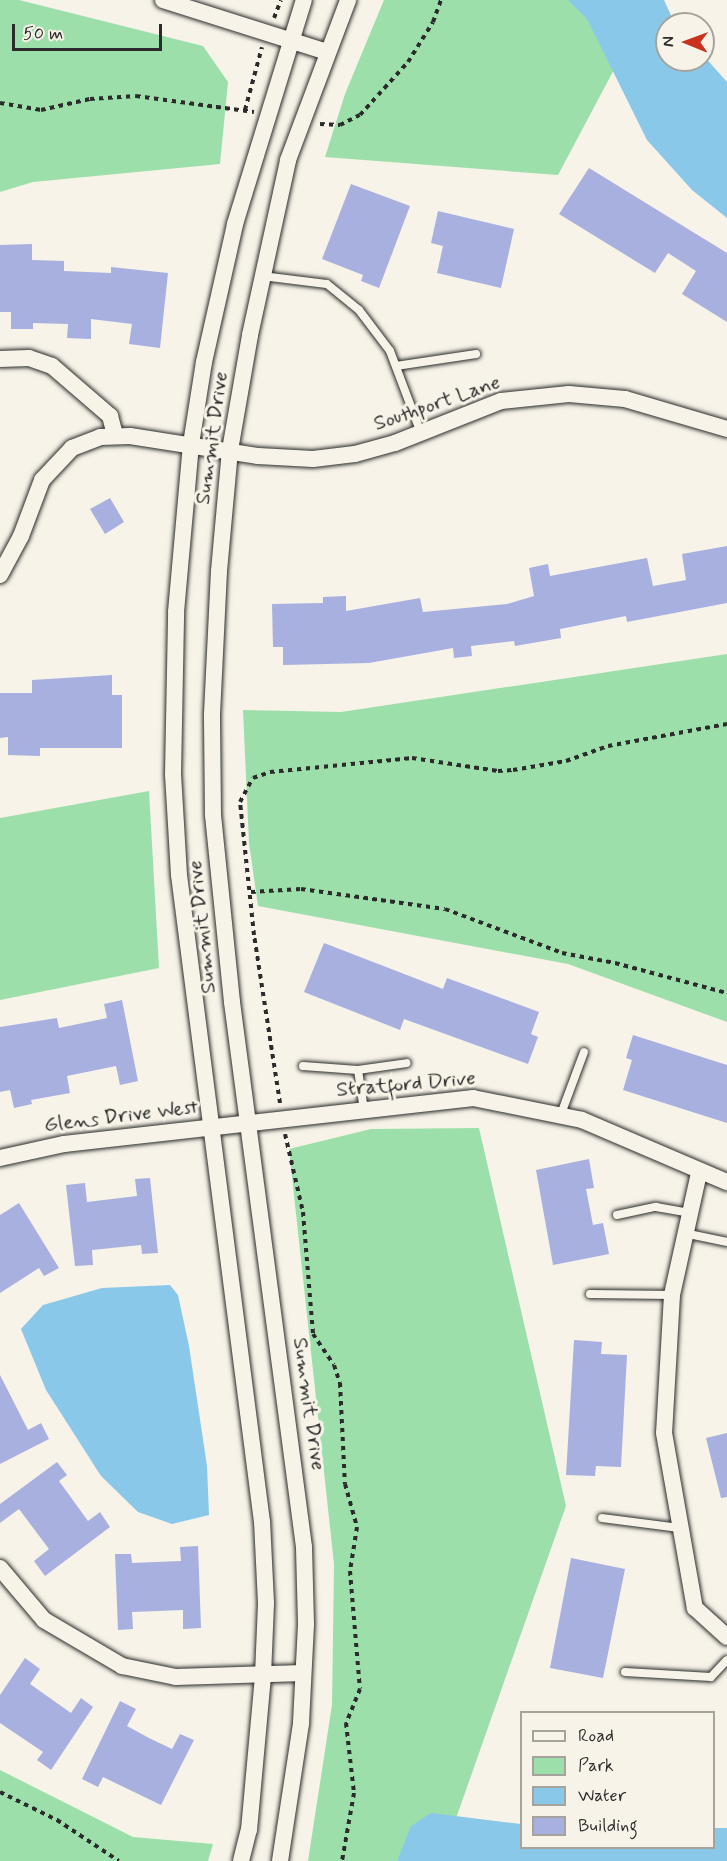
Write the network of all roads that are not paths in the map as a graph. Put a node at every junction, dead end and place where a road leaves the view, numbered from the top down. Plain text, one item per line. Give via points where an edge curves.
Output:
1 (163, 0) edge
2 (304, 0) edge
3 (348, 0) edge
4 (291, 40) junction
5 (327, 52) junction
6 (261, 276) junction
7 (476, 354) dead end
8 (0, 359) edge
9 (396, 366) junction
10 (727, 429) edge
11 (421, 433) junction
12 (115, 435) junction
13 (191, 444) junction
14 (230, 450) junction
15 (0, 575) edge
16 (584, 1052) dead end
17 (407, 1063) dead end
18 (303, 1066) dead end
19 (358, 1070) junction
20 (364, 1110) junction
21 (561, 1114) junction
22 (247, 1123) junction
23 (210, 1127) junction
24 (0, 1158) edge
25 (699, 1173) junction
26 (727, 1182) edge
27 (689, 1213) junction
28 (617, 1215) dead end
29 (683, 1233) junction
30 (727, 1242) edge
31 (590, 1294) dead end
32 (672, 1295) junction
33 (602, 1518) dead end
34 (679, 1528) junction
35 (0, 1568) edge
36 (727, 1637) edge
37 (727, 1660) edge
38 (625, 1672) dead end
39 (303, 1673) junction
40 (263, 1675) junction
41 (242, 1861) edge
42 (280, 1861) edge

1 - 4 street
2 - 4 street, Summit Drive
3 - 5 street, Summit Drive
4 - 5 street
4 - 13 street, Summit Drive via 235,224 204,362
5 - 6 street, Summit Drive via 288,160
6 - 9 lane via 327,284 359,310 390,351
6 - 14 street, Summit Drive
7 - 9 lane
8 - 12 street via 29,358 52,366 110,416
9 - 11 lane
10 - 11 street, Southport Lane via 625,399 569,394 501,402
11 - 14 street, Southport Lane via 355,454 313,459
12 - 13 street, Southport Lane
12 - 15 street, Southport Lane via 86,441 60,458 42,480 21,536
13 - 14 street, Southport Lane
13 - 23 street, Summit Drive via 176,612 173,775 188,966
14 - 22 street, Summit Drive via 214,678 213,815
16 - 21 lane
17 - 19 lane
18 - 19 lane
19 - 20 lane
20 - 21 street, Stratford Drive via 473,1098
20 - 22 street, Stratford Drive
21 - 25 street, Stratford Drive via 635,1139
22 - 23 street, Glens Drive West
22 - 39 street, Summit Drive via 304,1547
23 - 24 street, Glens Drive West via 64,1144
23 - 40 street, Summit Drive via 262,1522 266,1603
25 - 26 street, Stratford Drive
25 - 27 street
27 - 28 lane via 656,1207
27 - 29 street
29 - 30 lane
29 - 32 street
31 - 32 lane
32 - 34 street via 664,1433
33 - 34 lane
34 - 36 street via 695,1608
35 - 40 street via 44,1620 122,1666 176,1677
37 - 38 lane via 711,1677
39 - 40 street
39 - 42 street, Summit Drive via 301,1723
40 - 41 street, Summit Drive via 249,1830

